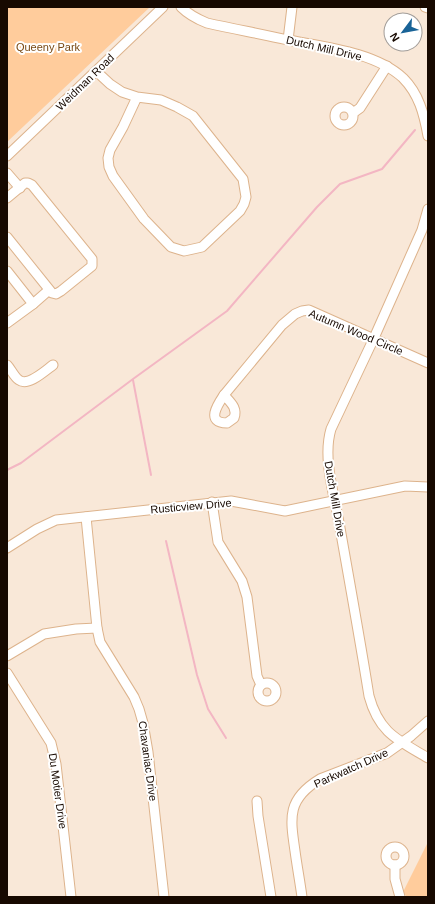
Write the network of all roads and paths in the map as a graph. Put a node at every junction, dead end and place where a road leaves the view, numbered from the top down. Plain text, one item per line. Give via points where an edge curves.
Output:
1 (162, 7) edge
2 (181, 7) edge
3 (292, 7) edge
4 (425, 7) edge
5 (428, 8) edge
6 (288, 40) junction
7 (387, 66) junction
8 (96, 70) junction
9 (137, 97) junction
10 (353, 113) dead end
11 (428, 136) edge
12 (7, 156) edge
13 (7, 173) edge
14 (20, 188) junction
15 (7, 198) edge
16 (428, 210) edge
17 (7, 237) edge
18 (7, 271) edge
19 (49, 290) junction
20 (32, 304) junction
21 (7, 323) edge
22 (374, 338) junction
23 (428, 363) edge
24 (7, 365) edge
25 (53, 365) dead end
26 (224, 395) dead end
27 (428, 487) edge
28 (335, 500) junction
29 (212, 502) junction
30 (86, 517) junction
31 (7, 548) edge
32 (97, 628) junction
33 (7, 656) edge
34 (7, 673) edge
35 (261, 685) dead end
36 (428, 721) edge
37 (402, 742) junction
38 (428, 758) edge
39 (256, 801) dead end
40 (394, 865) dead end
41 (71, 897) edge
42 (164, 897) edge
43 (271, 897) edge
44 (302, 897) edge
45 (400, 897) edge

1 - 8 street, Weidman Road
2 - 6 street, Dutch Mill Drive via 198,20 207,23
3 - 6 street
4 - 5 street
6 - 7 street, Dutch Mill Drive via 340,50
7 - 10 street via 360,108
7 - 11 street, Dutch Mill Drive via 402,77 415,93 425,118
8 - 9 street via 122,92
8 - 12 street, Weidman Road
9 - 9 street via 110,150 109,167 122,191 171,247 184,251 202,247 240,211 246,197 243,179 193,116 161,100
13 - 14 street
14 - 15 street
14 - 19 street via 28,182 32,185 92,259 92,266 61,291 56,294
16 - 22 street, Dutch Mill Drive via 422,230
17 - 19 street
18 - 20 street
19 - 20 street
20 - 21 street
22 - 23 street, Autumn Wood Circle
22 - 26 street, Autumn Wood Circle via 309,310 302,311 282,325
22 - 28 street, Dutch Mill Drive via 330,429 328,463
24 - 25 street via 19,380 26,382
27 - 28 street, Rusticview Drive via 405,486
28 - 29 street, Rusticview Drive via 285,511 231,500
28 - 37 street, Dutch Mill Drive via 369,696 373,709 388,733
29 - 30 street, Rusticview Drive
29 - 35 street via 218,542 242,581 247,596 257,676
30 - 31 street, Rusticview Drive via 56,520
30 - 32 street, Chavaniac Drive
32 - 33 street via 44,634
32 - 42 street, Chavaniac Drive via 100,642 134,698 143,723
34 - 41 street, Du Motier Drive via 46,735 53,751
36 - 37 street, Parkwatch Drive
37 - 38 street, Dutch Mill Drive
37 - 44 street, Parkwatch Drive via 380,756 320,779 297,800 291,825
39 - 43 street
40 - 45 street

